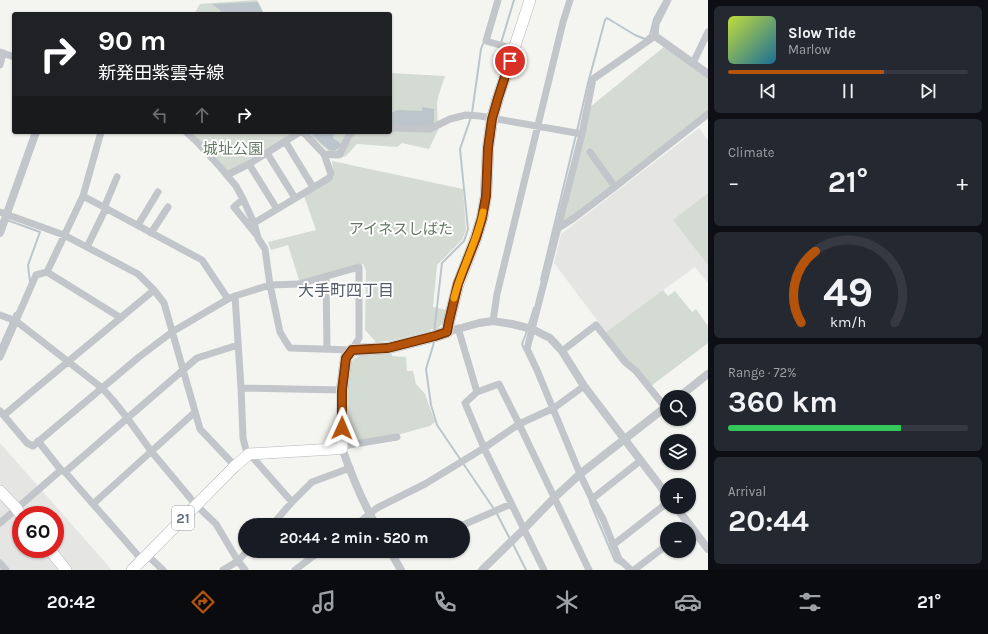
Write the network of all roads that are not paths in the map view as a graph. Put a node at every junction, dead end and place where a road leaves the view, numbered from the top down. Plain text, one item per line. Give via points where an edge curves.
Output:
1 (498, 0) edge
2 (530, 0) edge
3 (570, 0) edge
4 (668, 0) edge
5 (708, 32) edge
6 (655, 36) junction
7 (514, 49) junction
8 (2, 52) edge
9 (12, 56) edge
10 (693, 63) junction
11 (0, 65) edge
12 (708, 74) edge
13 (708, 114) edge
14 (492, 119) junction
15 (538, 126) junction
16 (392, 128) edge
17 (35, 134) edge
18 (100, 134) edge
19 (188, 134) edge
20 (297, 134) edge
21 (305, 134) edge
22 (350, 134) edge
23 (582, 134) junction
24 (285, 141) junction
25 (590, 152) dead end
26 (267, 153) junction
27 (324, 154) junction
28 (249, 164) junction
29 (227, 176) junction
30 (117, 177) dead end
31 (313, 187) junction
32 (615, 187) junction
33 (158, 192) dead end
34 (83, 196) junction
35 (243, 198) junction
36 (295, 198) junction
37 (168, 207) dead end
38 (105, 208) junction
39 (277, 209) junction
40 (3, 214) edge
41 (254, 224) junction
42 (138, 225) junction
43 (557, 229) junction
44 (0, 233) edge
45 (151, 233) junction
46 (64, 234) junction
47 (258, 238) junction
48 (87, 247) junction
49 (47, 272) junction
50 (326, 276) junction
51 (270, 285) junction
52 (154, 290) junction
53 (232, 297) junction
54 (0, 315) edge
55 (121, 318) junction
56 (16, 321) junction
57 (492, 321) junction
58 (532, 329) junction
59 (453, 330) junction
60 (172, 332) junction
61 (238, 345) junction
62 (327, 349) junction
63 (352, 350) junction
64 (562, 351) junction
65 (0, 357) edge
66 (68, 361) junction
67 (183, 371) junction
68 (706, 379) edge
69 (584, 386) junction
70 (102, 388) junction
71 (241, 388) junction
72 (342, 390) junction
73 (689, 390) edge
74 (477, 392) junction
75 (660, 400) edge
76 (554, 408) junction
77 (195, 412) junction
78 (660, 412) edge
79 (2, 413) edge
80 (128, 419) junction
81 (519, 424) junction
82 (397, 437) dead end
83 (624, 439) junction
84 (38, 441) junction
85 (342, 448) junction
86 (484, 448) junction
87 (151, 452) junction
88 (249, 454) junction
89 (640, 461) junction
90 (235, 466) junction
91 (350, 468) junction
92 (63, 471) junction
93 (580, 474) junction
94 (660, 486) edge
95 (0, 491) edge
96 (554, 498) junction
97 (592, 499) junction
98 (292, 502) junction
99 (93, 504) junction
100 (511, 504) junction
101 (196, 505) junction
102 (14, 506) edge
103 (25, 506) edge
104 (660, 508) edge
105 (370, 514) junction
106 (12, 516) edge
107 (278, 518) edge
108 (365, 518) edge
109 (372, 518) edge
110 (470, 522) edge
111 (0, 523) edge
112 (524, 529) junction
113 (696, 536) edge
114 (613, 545) junction
115 (660, 550) edge
116 (708, 550) edge
117 (145, 557) junction
118 (56, 558) edge
119 (241, 558) edge
120 (311, 558) edge
121 (394, 558) edge
122 (238, 561) junction
123 (0, 563) edge
124 (6, 570) edge
125 (66, 570) edge
126 (132, 570) edge
127 (164, 570) edge
128 (223, 570) edge
129 (245, 570) edge
130 (295, 570) edge
131 (401, 570) edge
132 (482, 570) edge
133 (544, 570) edge
134 (589, 570) edge
135 (633, 570) edge

1 - 7 street via 486,41
2 - 7 main road
3 - 15 street
4 - 6 street via 656,24
5 - 10 street
6 - 10 street
6 - 23 street via 593,79
7 - 14 main road
8 - 9 street
8 - 11 street
10 - 12 street
13 - 32 street
14 - 15 street
14 - 16 street via 466,115 450,119 430,129
14 - 59 main road via 482,218 458,284 449,321
15 - 23 street
15 - 57 street
17 - 40 street
18 - 34 street
19 - 29 street
20 - 24 street
21 - 27 street
22 - 27 street via 340,154
23 - 43 street
24 - 26 street
24 - 31 street
25 - 32 street
26 - 28 street
26 - 36 street
27 - 31 street via 329,178
28 - 29 street
28 - 39 street
29 - 35 street
30 - 38 street
31 - 36 street
32 - 43 street
33 - 42 street
34 - 38 street
34 - 46 street
35 - 41 street
35 - 47 street via 234,207
36 - 39 street
37 - 45 street
38 - 42 street
38 - 48 street
39 - 41 street
40 - 44 street
40 - 46 street
41 - 47 street
42 - 45 street
43 - 58 street
45 - 53 street via 202,260
46 - 48 street
46 - 49 street
47 - 51 street via 265,249
48 - 52 street via 138,274
49 - 55 street
49 - 56 street via 36,274
50 - 51 street via 299,284
50 - 62 street
50 - 63 street via 359,267 359,338
51 - 53 street
51 - 62 street via 280,332 290,348
52 - 55 street
52 - 60 street via 164,303
53 - 60 street
53 - 61 street
54 - 56 street
55 - 66 street
56 - 65 street
56 - 66 street
57 - 58 street
57 - 59 street
58 - 64 street via 550,338
58 - 76 street via 527,349
59 - 63 main road via 388,348
59 - 74 street
60 - 67 street
60 - 70 street
61 - 67 street via 197,358
61 - 71 street
62 - 63 street
63 - 72 main road via 346,358
64 - 69 street
64 - 75 street via 596,325 625,362
66 - 70 street
66 - 79 street
67 - 77 street
67 - 80 street
68 - 73 street
69 - 76 street
69 - 83 street
70 - 80 street
70 - 84 street
71 - 72 street
71 - 88 street via 243,438
72 - 85 main road
74 - 81 street via 499,384
74 - 86 street via 465,403
76 - 81 street
76 - 93 street
77 - 87 street
77 - 90 street via 200,428
78 - 83 street
79 - 84 street via 27,442 33,446
80 - 87 street
80 - 92 street
81 - 86 street
81 - 96 street
82 - 85 street
83 - 89 street
83 - 93 street
84 - 92 street
85 - 88 main road
85 - 91 street
86 - 100 street
86 - 105 street
87 - 99 street
87 - 101 street
88 - 90 main road, 21
88 - 98 street
89 - 94 street
89 - 97 street
90 - 101 main road, 21
91 - 98 street via 312,482
91 - 105 street
92 - 99 street
92 - 103 street
93 - 96 street
93 - 97 street
95 - 102 main road
96 - 112 street
96 - 134 street
97 - 114 street
98 - 107 street
99 - 117 street
100 - 110 street
100 - 112 street
101 - 117 main road, 21
101 - 122 street via 216,524
104 - 114 street
105 - 108 street
105 - 109 street
106 - 111 street
112 - 132 street
112 - 133 street
113 - 116 street
114 - 135 street via 619,559
115 - 135 street
117 - 126 main road, 21
117 - 127 street
118 - 125 main road
119 - 122 street
120 - 130 street
121 - 131 street
122 - 128 street
122 - 129 street
123 - 124 street

